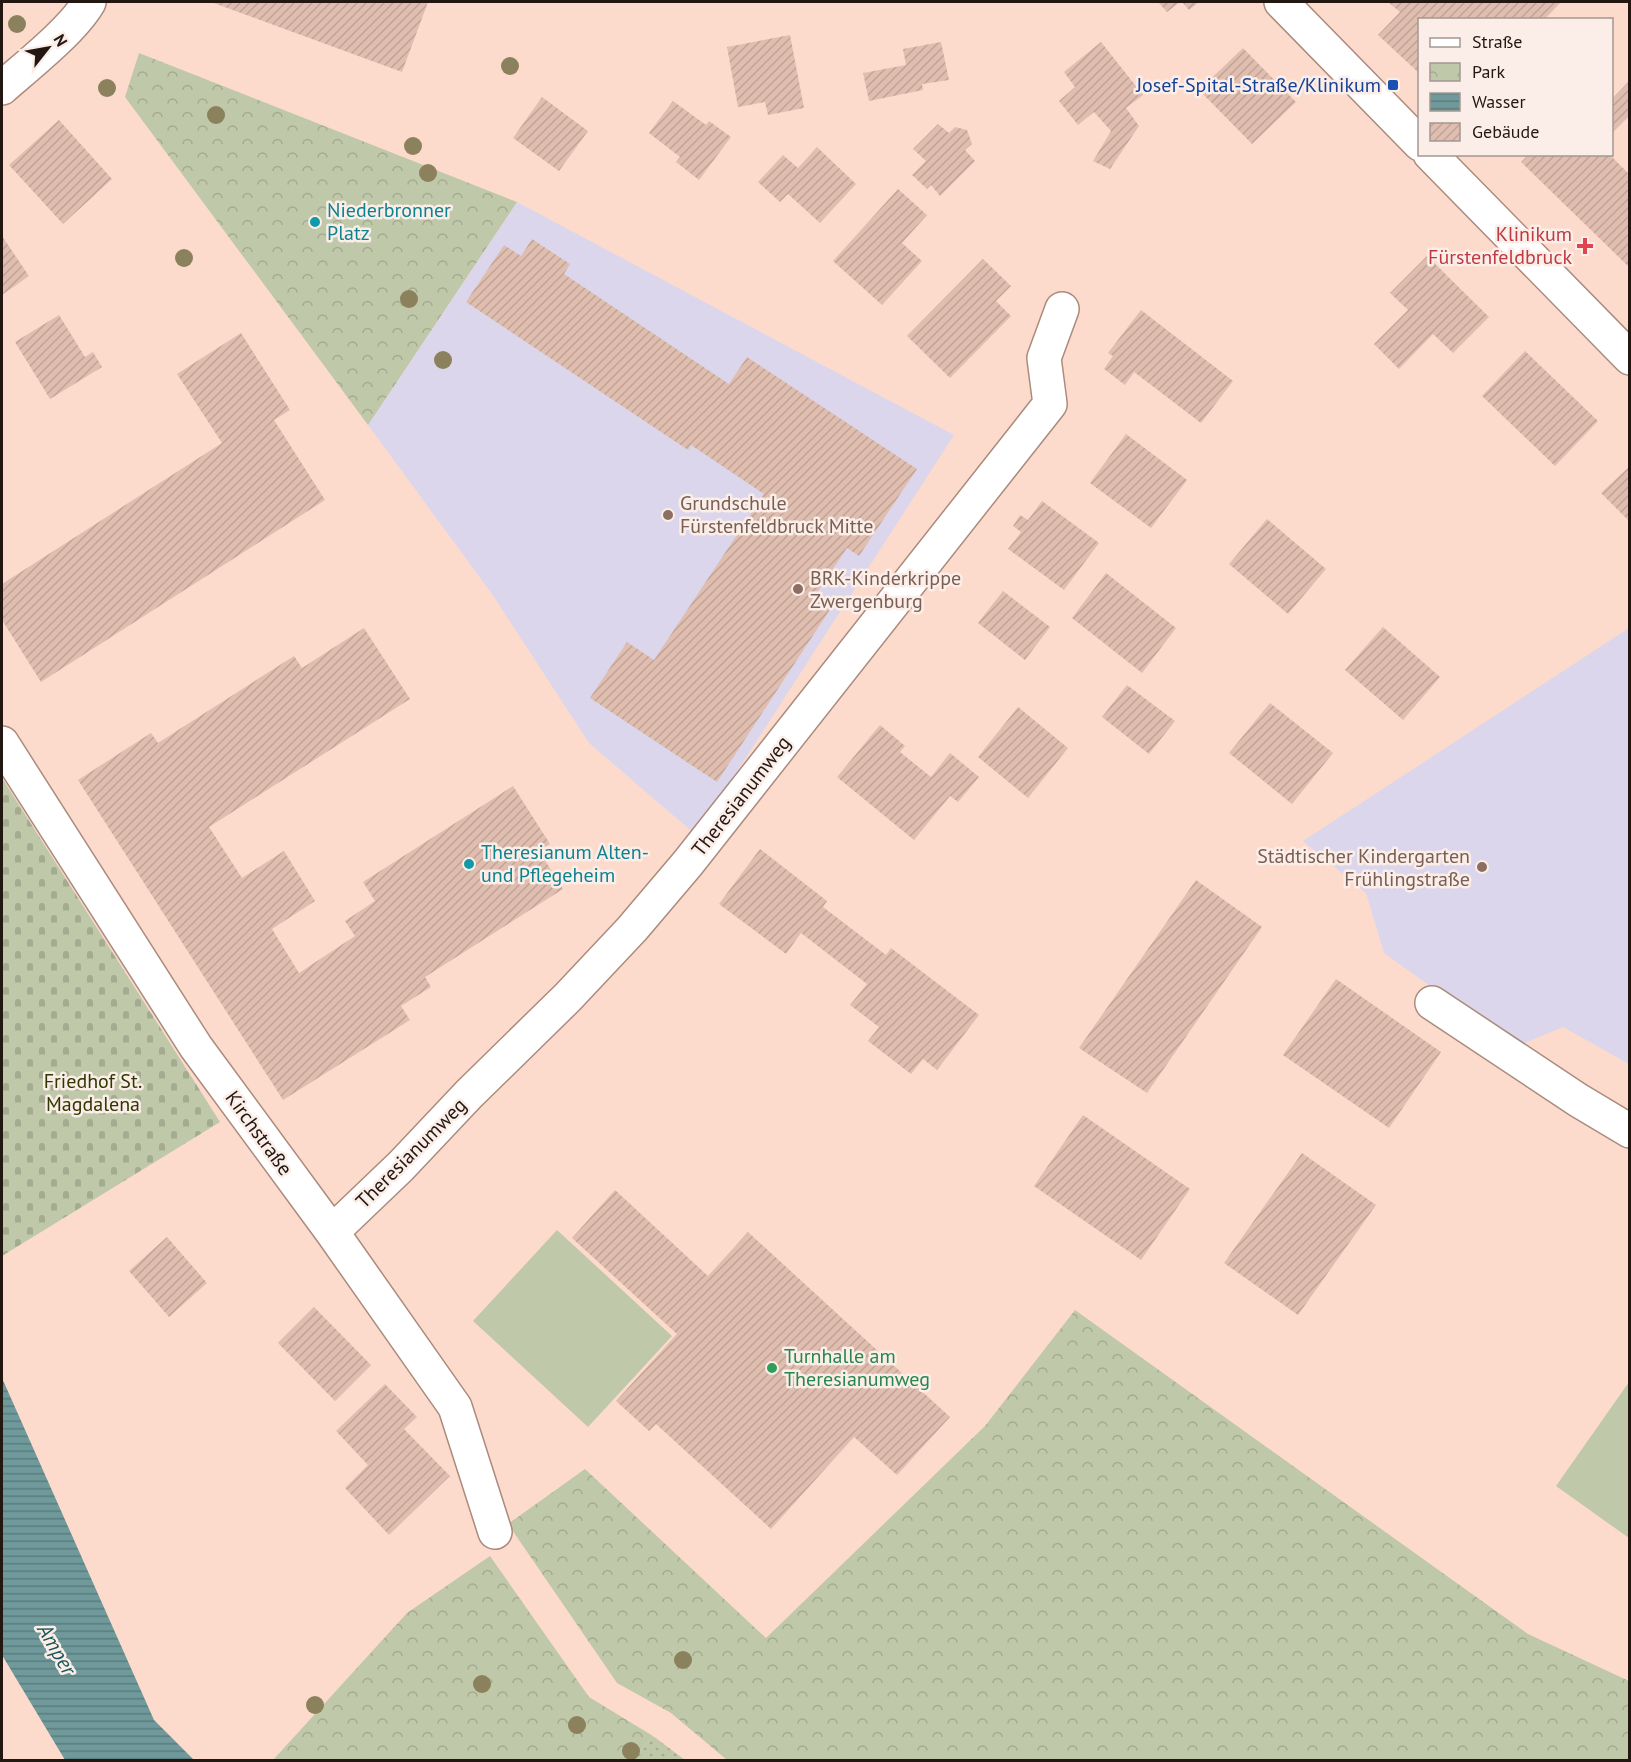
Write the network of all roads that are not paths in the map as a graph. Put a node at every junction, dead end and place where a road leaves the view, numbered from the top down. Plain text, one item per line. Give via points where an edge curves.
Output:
1 (89, 2) edge
2 (1281, 2) edge
3 (2, 88) edge
4 (1418, 138) edge
5 (1436, 156) edge
6 (1062, 309) dead end
7 (1629, 358) edge
8 (2, 743) edge
9 (1432, 1003) dead end
10 (1629, 1131) edge
11 (332, 1232) junction
12 (495, 1532) dead end

1 - 3 street via 76,20
2 - 4 street
5 - 7 street
6 - 11 street, Theresianumweg via 1044,358 1050,404 688,863 568,997
8 - 11 street, Kirchstraße via 196,1047
9 - 10 street
11 - 12 street, Kirchstraße via 455,1407

